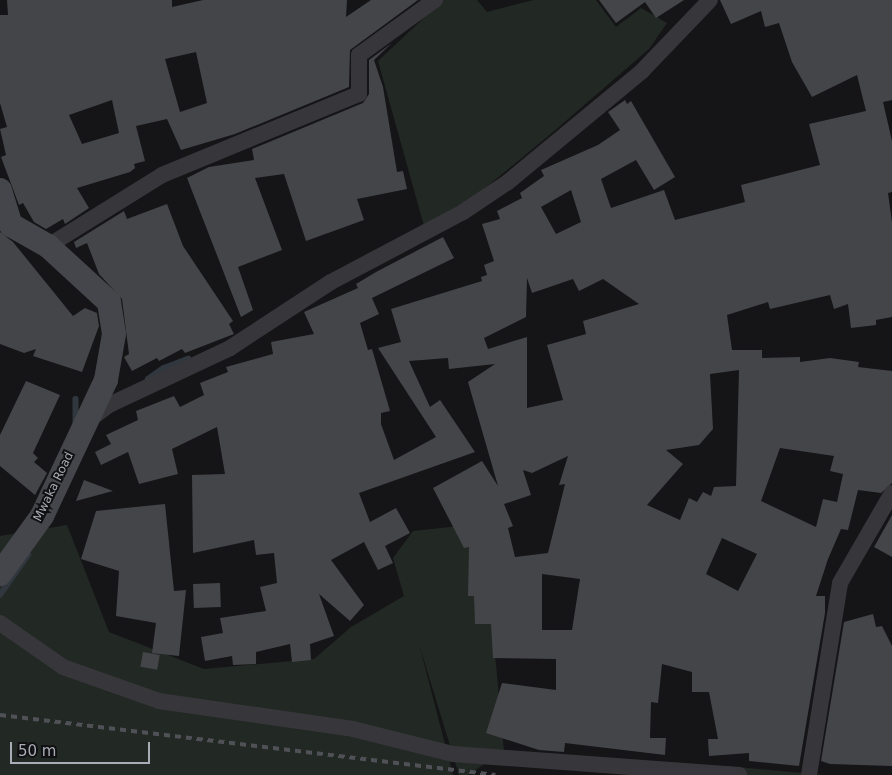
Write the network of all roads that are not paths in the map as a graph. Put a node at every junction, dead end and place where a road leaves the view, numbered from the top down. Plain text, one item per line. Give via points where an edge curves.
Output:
1 (435, 0) edge
2 (710, 0) edge
3 (0, 190) edge
4 (48, 246) junction
5 (86, 422) junction
6 (892, 493) edge
7 (0, 574) edge
8 (0, 623) edge
9 (739, 775) edge
10 (809, 775) edge

1 - 4 street via 359,55 360,94 162,175
2 - 5 street via 642,71 508,182 464,212 331,282 230,348 147,390 109,405
3 - 4 street, Mwaka Road via 11,225
4 - 5 street, Mwaka Road via 109,302 114,334 106,380
5 - 7 street, Mwaka Road via 42,516
6 - 10 street via 840,583
8 - 9 street via 63,667 158,701 353,729 453,754

